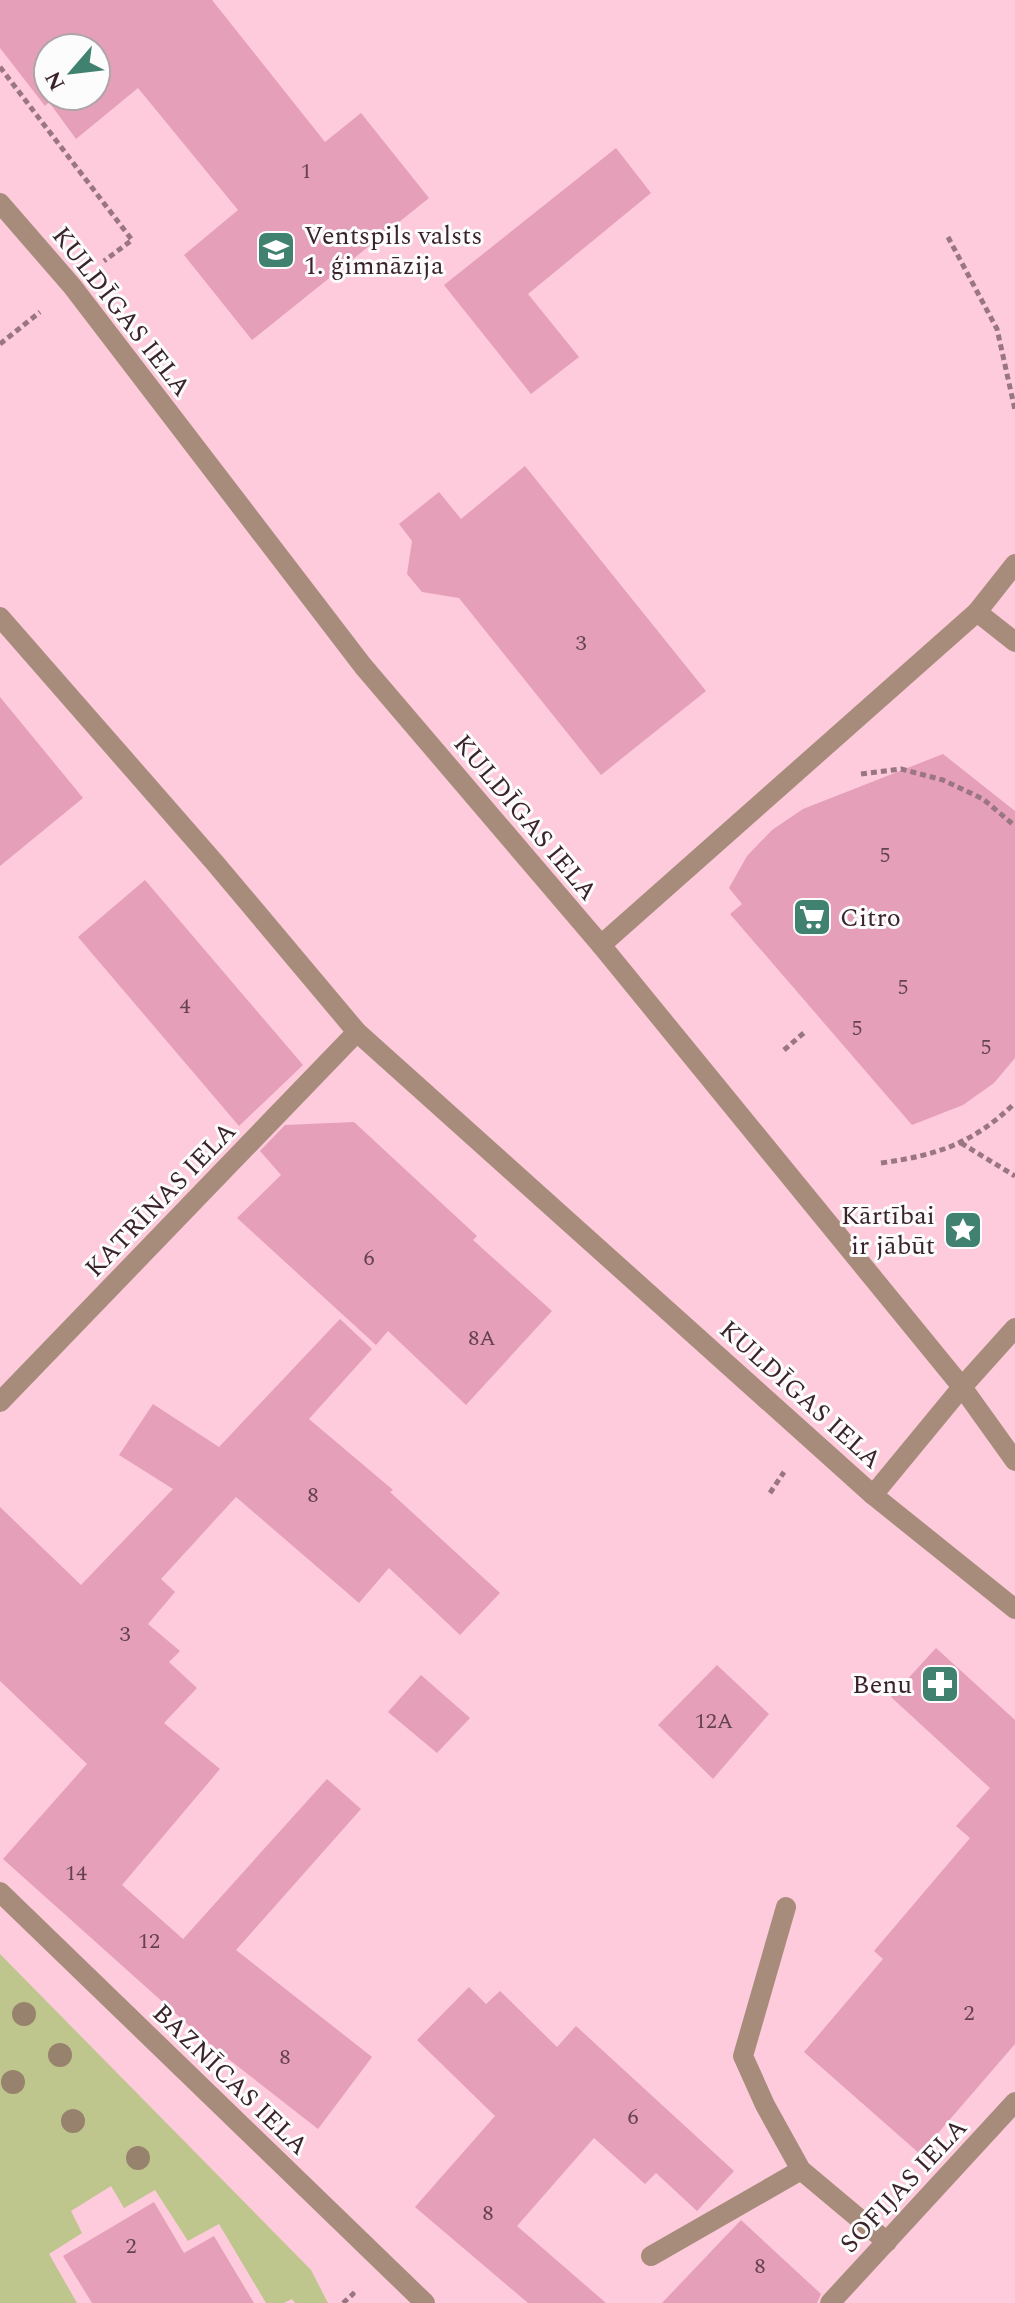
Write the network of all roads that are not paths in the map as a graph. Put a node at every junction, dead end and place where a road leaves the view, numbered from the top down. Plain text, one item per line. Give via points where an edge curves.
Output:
1 (0, 203) edge
2 (1015, 564) edge
3 (977, 612) junction
4 (0, 617) edge
5 (1015, 642) edge
6 (601, 945) junction
7 (357, 1032) junction
8 (1015, 1328) edge
9 (962, 1387) junction
10 (0, 1402) edge
11 (1015, 1461) edge
12 (873, 1495) junction
13 (1015, 1609) edge
14 (0, 1892) edge
15 (786, 1907) dead end
16 (1015, 2102) edge
17 (801, 2170) junction
18 (887, 2242) junction
19 (651, 2256) dead end
20 (425, 2303) edge
21 (830, 2303) edge

1 - 6 street, KULDĪGAS IELA via 72,286 363,666
2 - 3 street
3 - 5 street
3 - 6 street
4 - 7 street, KULDĪGAS IELA
6 - 9 street, KULDĪGAS IELA
7 - 10 street, KATRĪNAS IELA
7 - 12 street, KULDĪGAS IELA
8 - 9 street
9 - 11 street, KULDĪGAS IELA
9 - 12 street
12 - 13 street, KULDĪGAS IELA
14 - 20 street, BAZNĪCAS IELA
15 - 17 street via 743,2056
16 - 18 street, SOFIJAS IELA
17 - 18 street
17 - 19 street
18 - 21 street, SOFIJAS IELA

